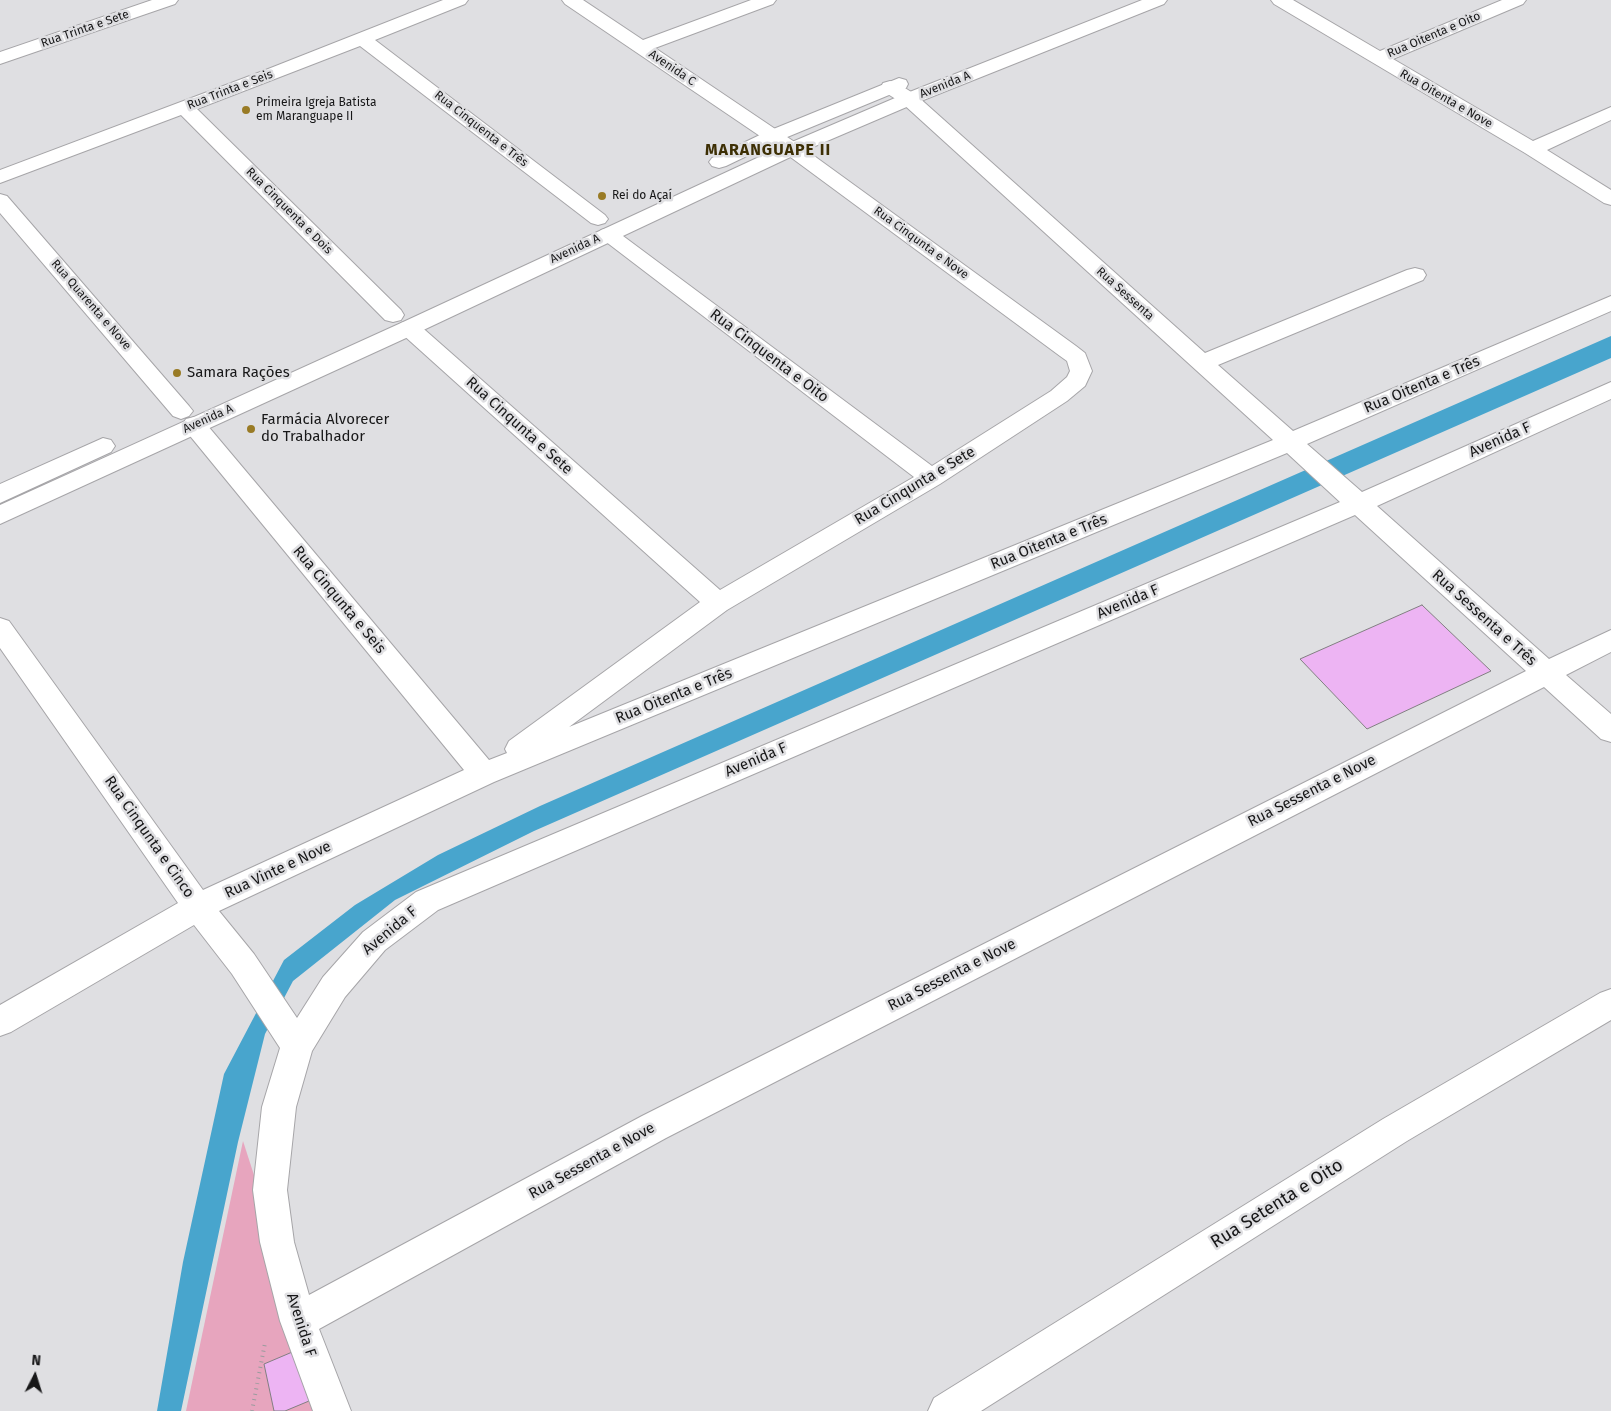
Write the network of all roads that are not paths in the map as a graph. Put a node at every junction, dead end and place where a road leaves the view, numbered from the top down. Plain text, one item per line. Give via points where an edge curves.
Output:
1 (169, 0) edge
2 (460, 0) edge
3 (571, 0) edge
4 (767, 0) edge
5 (1115, 0) edge
6 (1158, 0) edge
7 (1280, 0) edge
8 (1517, 0) edge
9 (363, 39) junction
10 (641, 47) junction
11 (0, 58) edge
12 (1378, 59) junction
13 (890, 87) junction
14 (909, 100) junction
15 (185, 108) junction
16 (1611, 114) edge
17 (773, 136) junction
18 (792, 149) junction
19 (1532, 149) junction
20 (0, 177) edge
21 (1611, 199) edge
22 (0, 200) edge
23 (603, 227) junction
24 (1415, 274) dead end
25 (1611, 303) edge
26 (401, 321) junction
27 (1068, 351) joint
28 (1202, 363) junction
29 (1611, 390) edge
30 (187, 418) junction
31 (1296, 448) junction
32 (931, 478) junction
33 (0, 494) edge
34 (1354, 501) junction
35 (0, 515) edge
36 (718, 604) junction
37 (0, 628) edge
38 (1611, 640) edge
39 (1546, 672) junction
40 (1611, 731) edge
41 (484, 774) junction
42 (198, 907) junction
43 (1611, 1003) edge
44 (0, 1022) edge
45 (291, 1035) junction
46 (298, 1322) junction
47 (332, 1411) edge
48 (947, 1411) edge

1 - 11 street, Rua Trinta e Sete
2 - 9 street, Rua Trinta e Seis
3 - 10 street, Avenida C
4 - 10 street
5 - 13 street, Avenida A
6 - 14 street, Avenida A
7 - 12 street, Rua Oitenta e Nove
8 - 12 street, Rua Oitenta e Oito
9 - 15 street, Rua Trinta e Seis
9 - 23 street, Rua Cinquenta e Três
10 - 17 street, Avenida C
12 - 19 street, Rua Oitenta e Nove
13 - 14 street, Rua Sessenta
13 - 17 street, Avenida A
14 - 18 street, Avenida A
14 - 28 street, Rua Sessenta
15 - 20 street, Rua Trinta e Seis
15 - 26 street, Rua Cinquenta e Dois
16 - 19 street
17 - 18 street, Rua Cinqunta e Nove
17 - 23 street, Avenida A
18 - 23 street, Avenida A
18 - 27 street, Rua Cinqunta e Nove
19 - 21 street, Rua Oitenta e Nove
22 - 30 street, Rua Quarenta e Nove
23 - 26 street, Avenida A
23 - 32 street, Rua Cinquenta e Oito
24 - 28 street
25 - 31 street, Rua Oitenta e Três
26 - 30 street, Avenida A
26 - 36 street, Rua Cinqunta e Sete
27 - 32 street, Rua Cinqunta e Sete via 1080,364 1077,380 1059,396
28 - 31 street, Rua Sessenta
29 - 34 street, Avenida F
30 - 33 street, Avenida A
30 - 35 street, Avenida A
30 - 41 street, Rua Cinqunta e Seis
31 - 34 street, Rua Sessenta
31 - 41 street, Rua Oitenta e Três
32 - 36 street, Rua Cinqunta e Sete
34 - 39 street, Rua Sessenta e Três
34 - 45 street, Avenida F via 427,901 374,941
36 - 41 street, Rua Cinqunta e Sete
37 - 42 street, Rua Cinqunta e Cinco
38 - 39 street, Rua Sessenta e Nove
39 - 40 street, Rua Sessenta e Três
39 - 46 street, Rua Sessenta e Nove via 654,1127
41 - 42 street, Rua Vinte e Nove
42 - 44 street, Rua Vinte e Nove
42 - 45 street, Rua Cinqunta e Cinco via 244,964
43 - 48 street, Rua Setenta e Oito via 1395,1130
45 - 46 street, Avenida F via 270,1190 277,1242
46 - 47 street, Avenida F

